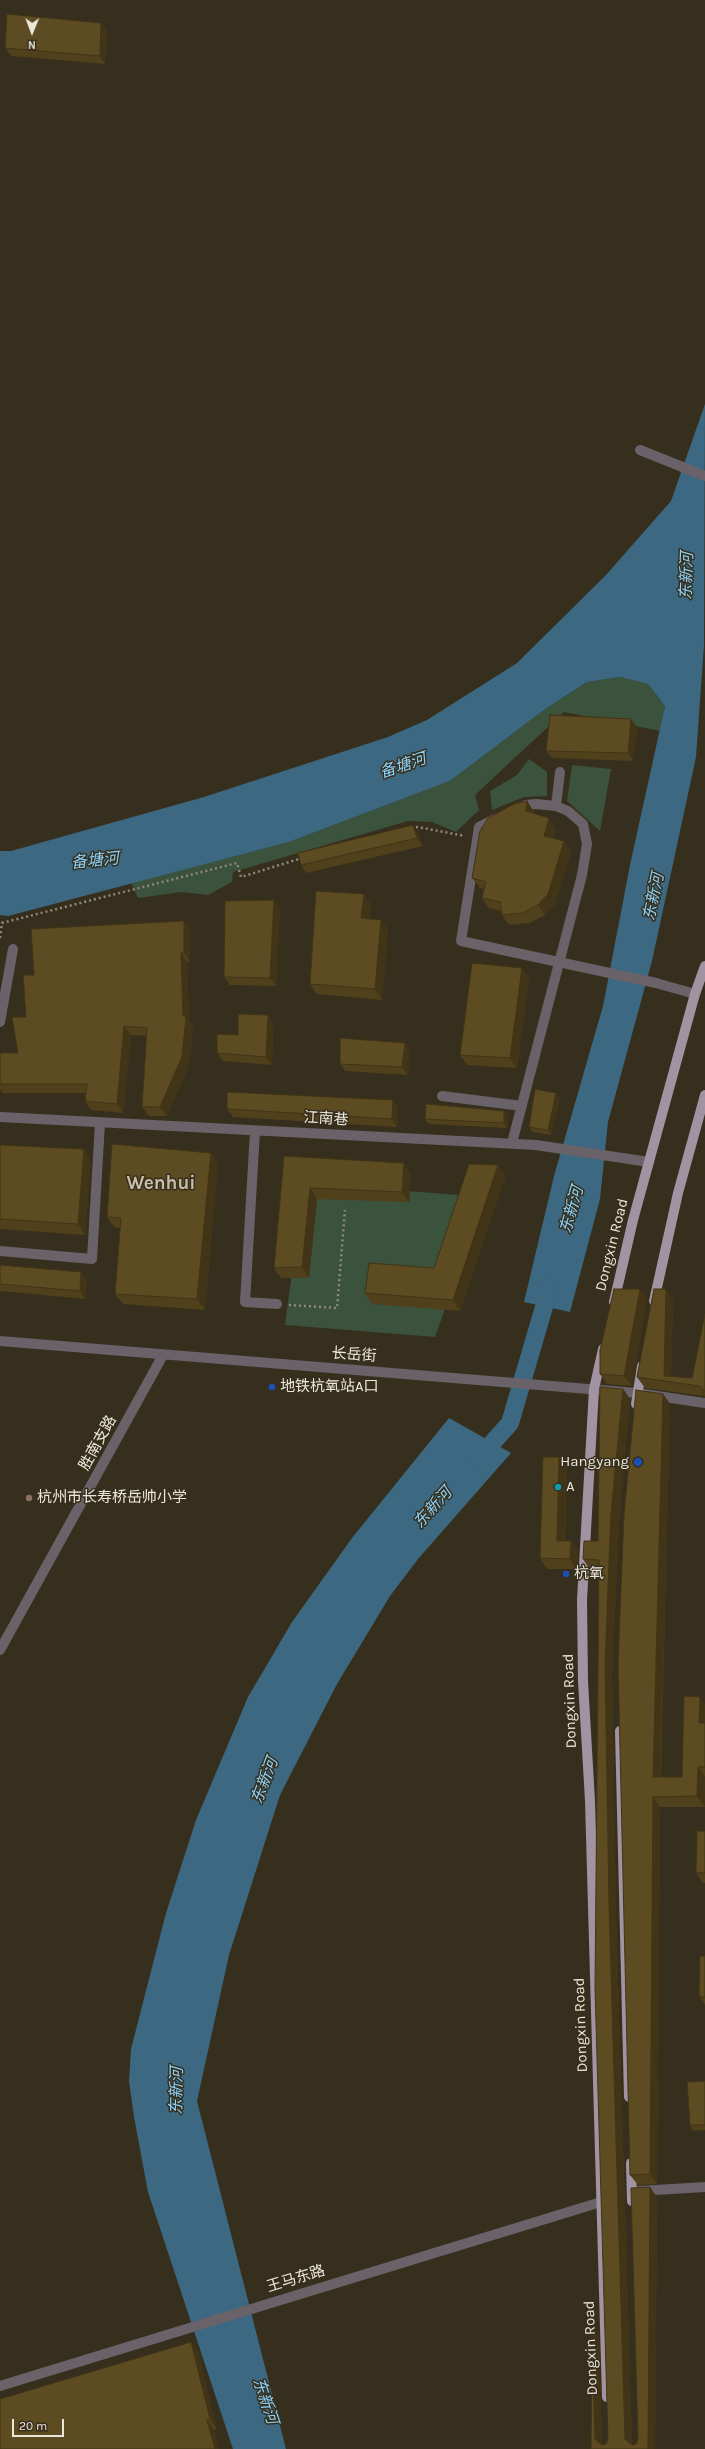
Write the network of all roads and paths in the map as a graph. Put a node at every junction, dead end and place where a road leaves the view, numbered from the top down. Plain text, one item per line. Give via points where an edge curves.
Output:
1 (640, 450) dead end
2 (705, 476) edge
3 (560, 772) dead end
4 (556, 806) junction
5 (404, 829) edge
6 (477, 839) junction
7 (308, 856) edge
8 (0, 938) edge
9 (13, 949) dead end
10 (560, 962) junction
11 (705, 966) edge
12 (695, 994) junction
13 (1, 1006) edge
14 (0, 1022) edge
15 (705, 1095) edge
16 (442, 1096) dead end
17 (522, 1106) junction
18 (0, 1117) edge
19 (100, 1123) junction
20 (255, 1131) junction
21 (512, 1143) junction
22 (649, 1162) junction
23 (345, 1210) dead end
24 (0, 1251) edge
25 (277, 1304) joint
26 (652, 1311) edge
27 (611, 1315) edge
28 (606, 1337) edge
29 (0, 1341) edge
30 (163, 1355) junction
31 (644, 1356) edge
32 (594, 1390) junction
33 (637, 1392) junction
34 (705, 1403) edge
35 (635, 1416) edge
36 (0, 1650) edge
37 (620, 1721) edge
38 (629, 2105) edge
39 (630, 2152) edge
40 (705, 2187) edge
41 (632, 2192) junction
42 (601, 2202) junction
43 (632, 2215) edge
44 (0, 2386) edge
45 (608, 2411) edge

1 - 2 street
3 - 4 street
4 - 6 street via 526,805 479,827
4 - 10 street via 568,811 583,824 588,844
5 - 6 path via 418,827
6 - 10 street via 461,941
7 - 8 path via 241,877 237,863 2,923
9 - 13 street
10 - 12 street
10 - 17 street
11 - 12 main road, Dongxin Road
12 - 22 main road, Dongxin Road
13 - 14 street
15 - 26 main road via 678,1193
16 - 17 street
17 - 21 street
18 - 19 street, 江南巷
19 - 20 street, 江南巷
19 - 24 street via 92,1259
20 - 21 street, 江南巷
20 - 25 street via 245,1302
21 - 22 street, 江南巷
22 - 27 main road, Dongxin Road
23 - 25 path via 337,1308
28 - 32 main road, Dongxin Road
29 - 30 street, 长岳街
30 - 32 street, 长岳街
30 - 36 street, 胜南支路
31 - 33 main road
32 - 33 street, 长岳街
32 - 42 main road, Dongxin Road via 582,1600
33 - 34 street, 长岳街
33 - 35 main road
37 - 38 main road
39 - 41 main road
40 - 41 street
41 - 43 main road
42 - 44 street, 王马东路
42 - 45 main road, Dongxin Road

